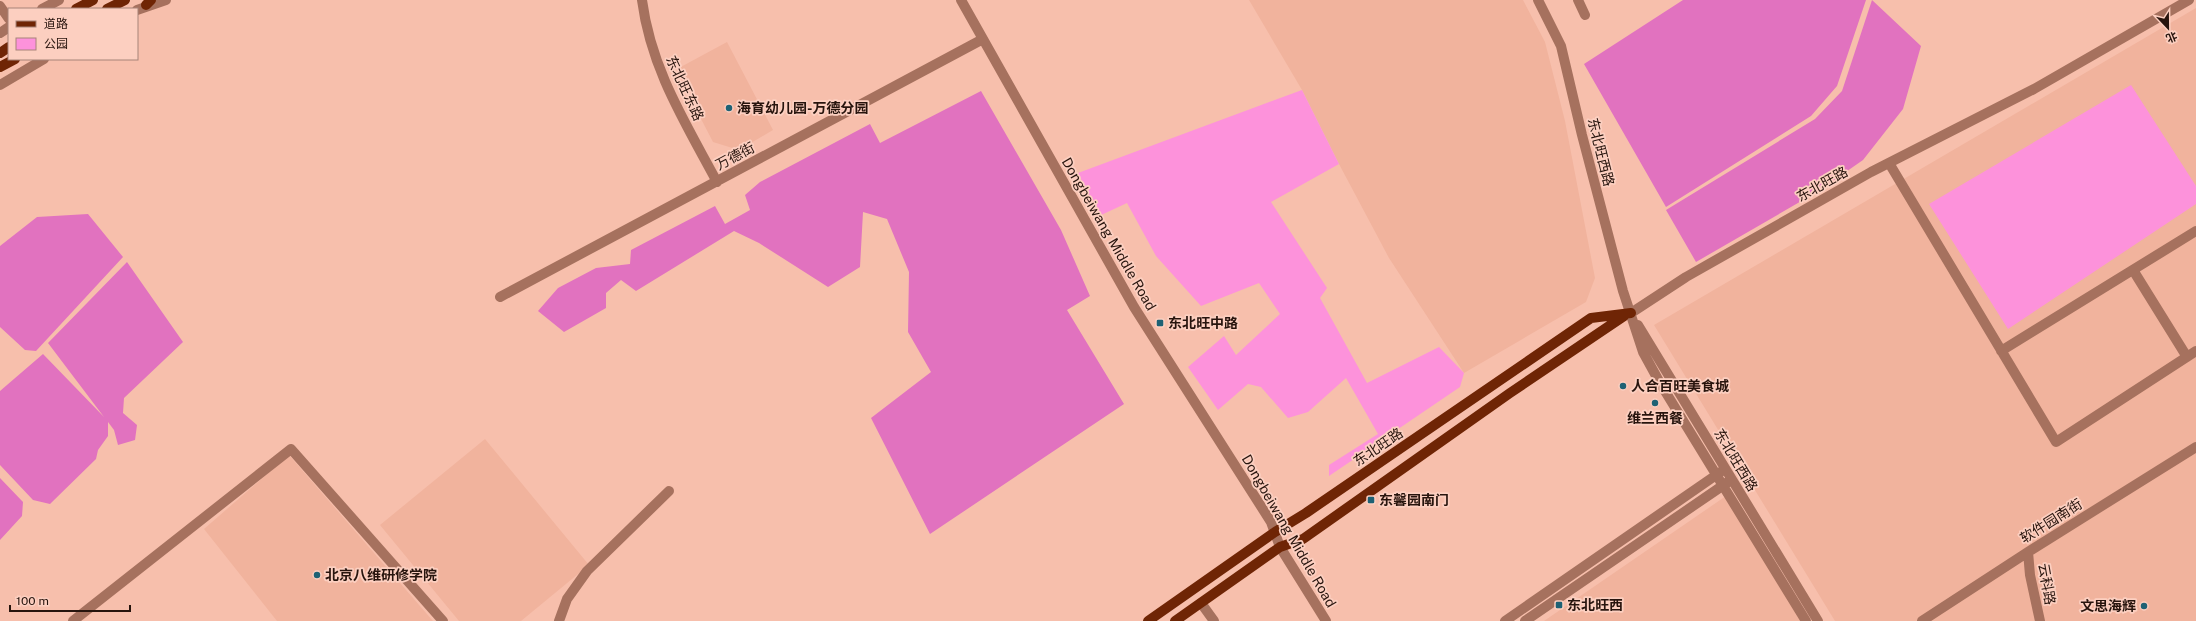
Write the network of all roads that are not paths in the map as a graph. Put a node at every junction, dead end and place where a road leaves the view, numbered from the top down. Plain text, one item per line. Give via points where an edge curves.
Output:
1 (59, 0) edge
2 (93, 0) edge
3 (125, 0) edge
4 (166, 0) edge
5 (642, 0) edge
6 (961, 0) edge
7 (1538, 0) edge
8 (1578, 0) edge
9 (2189, 0) edge
10 (145, 5) edge
11 (0, 6) edge
12 (44, 8) edge
13 (78, 8) edge
14 (109, 8) edge
15 (1584, 15) dead end
16 (8, 18) edge
17 (983, 39) junction
18 (13, 60) edge
19 (42, 60) edge
20 (0, 67) edge
21 (0, 85) edge
22 (1889, 163) junction
23 (717, 182) junction
24 (2196, 231) edge
25 (2133, 270) junction
26 (500, 296) dead end
27 (1631, 313) junction
28 (2001, 350) junction
29 (2196, 351) edge
30 (2187, 357) junction
31 (2196, 447) edge
32 (1725, 469) junction
33 (1716, 475) junction
34 (1732, 479) junction
35 (1723, 485) junction
36 (669, 491) dead end
37 (1275, 532) junction
38 (1280, 546) junction
39 (2028, 552) junction
40 (1201, 603) junction
41 (72, 621) edge
42 (443, 621) edge
43 (559, 621) edge
44 (1148, 621) edge
45 (1175, 621) edge
46 (1214, 621) edge
47 (1326, 621) edge
48 (1505, 621) edge
49 (1525, 621) edge
50 (1806, 621) edge
51 (1818, 621) edge
52 (1922, 621) edge
53 (2040, 621) edge

1 - 12 street
2 - 13 main road
3 - 14 main road
4 - 10 street
5 - 23 street, 东北旺东路 via 646,26 666,88
6 - 17 street, Dongbeiwang Middle Road
7 - 27 street, 东北旺西路 via 1561,46 1582,135
8 - 15 street
9 - 22 street, 东北旺路 via 2034,89
11 - 16 street
17 - 23 street, 万德街
17 - 37 street, Dongbeiwang Middle Road via 1130,301
18 - 20 main road
19 - 21 street
22 - 27 street, 东北旺路 via 1686,277
22 - 28 street
23 - 26 street, 万德街
24 - 25 street
25 - 28 street
25 - 30 street
27 - 32 street, 东北旺西路
27 - 33 street, 东北旺西路 via 1646,358
27 - 37 main road, 东北旺路 via 1590,318 1313,509
27 - 38 main road, 东北旺路 via 1616,320 1303,539
28 - 30 street via 2056,442
29 - 30 street
31 - 39 street, 软件园南街
32 - 33 street
32 - 34 street, 东北旺西路
33 - 35 street, 东北旺西路
33 - 48 street
34 - 35 street
34 - 51 street, 东北旺西路
35 - 49 street
35 - 50 street, 东北旺西路
36 - 43 street via 587,571 567,599
37 - 38 street, Dongbeiwang Middle Road
37 - 44 main road, 东北旺路
38 - 40 main road, 东北旺路
38 - 47 street, Dongbeiwang Middle Road
39 - 52 street, 软件园南街
39 - 53 street, 云科路
40 - 45 main road, 东北旺路
40 - 46 street
41 - 42 street via 291,449

